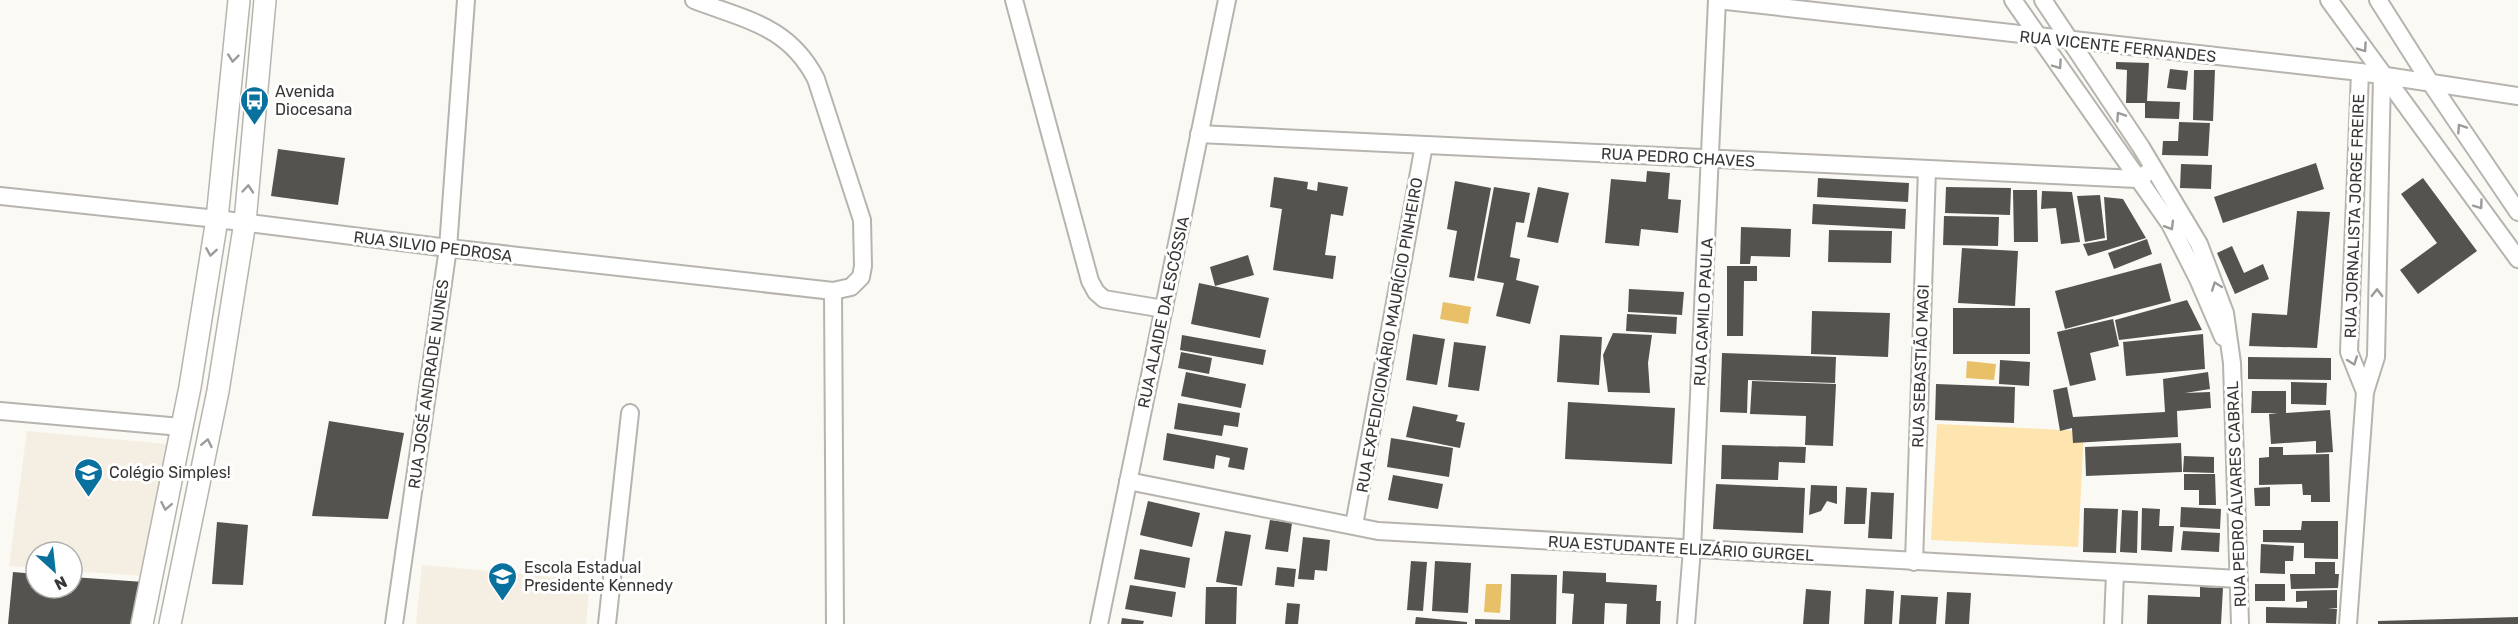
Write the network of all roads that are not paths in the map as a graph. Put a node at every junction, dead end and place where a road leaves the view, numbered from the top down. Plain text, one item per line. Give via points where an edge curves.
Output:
1 (239, 0) edge
2 (265, 0) edge
3 (466, 0) edge
4 (694, 0) edge
5 (1014, 0) edge
6 (1227, 0) edge
7 (1717, 0) edge
8 (2013, 0) edge
9 (2043, 0) edge
10 (2329, 0) edge
11 (2378, 0) edge
12 (2039, 37) junction
13 (2070, 41) junction
14 (2360, 72) junction
15 (2382, 76) junction
16 (2430, 82) junction
17 (2518, 96) edge
18 (1199, 134) junction
19 (1424, 145) junction
20 (1710, 159) junction
21 (1927, 169) junction
22 (2154, 169) junction
23 (2138, 179) junction
24 (0, 196) edge
25 (2518, 212) edge
26 (216, 219) junction
27 (245, 222) junction
28 (448, 248) junction
29 (2518, 260) edge
30 (833, 291) junction
31 (1164, 309) junction
32 (2232, 363) junction
33 (190, 387) junction
34 (218, 391) junction
35 (2365, 392) junction
36 (0, 411) edge
37 (630, 413) dead end
38 (181, 427) junction
39 (1128, 481) junction
40 (1354, 525) junction
41 (1692, 549) junction
42 (1914, 562) junction
43 (2115, 573) junction
44 (2239, 579) junction
45 (142, 624) edge
46 (170, 624) edge
47 (394, 624) edge
48 (607, 624) edge
49 (835, 624) edge
50 (1099, 624) edge
51 (1686, 624) edge
52 (2113, 624) edge
53 (2240, 624) edge
54 (2349, 624) edge

1 -> 26 street
27 -> 2 street
3 - 28 street, RUA JOSÉ ANDRADE NUNES
4 - 30 street via 779,34 807,61 816,79 862,220 861,277 851,287
5 - 31 street via 1090,280 1104,299
6 - 18 street, RUA ALAIDE DA ESCÓSSIA
7 - 12 street, RUA VICENTE FERNANDES
7 - 20 street, RUA CAMILO PAULA
8 - 12 street, RUA PEDRO ÁLVARES CABRAL
9 - 13 street, RUA PEDRO ÁLVARES CABRAL
10 -> 15 street
11 - 16 street
12 - 13 street, RUA VICENTE FERNANDES
12 -> 23 street, RUA PEDRO ÁLVARES CABRAL
13 - 14 street, RUA VICENTE FERNANDES
22 -> 13 street, RUA PEDRO ÁLVARES CABRAL
14 - 15 street, RUA VICENTE FERNANDES
14 -> 35 street, RUA JORNALISTA JORGE FREIRE via 2349,352
15 - 16 street, RUA VICENTE FERNANDES
15 -> 29 street
35 -> 15 street, RUA JORNALISTA JORGE FREIRE via 2376,357
16 - 17 street, RUA VICENTE FERNANDES
25 -> 16 street
18 - 19 street, RUA PEDRO CHAVES
18 - 31 street, RUA ALAIDE DA ESCÓSSIA
19 - 20 street, RUA PEDRO CHAVES
19 - 40 street, RUA EXPEDICIONÁRIO MAURÍCIO PINHEIRO
20 - 21 street, RUA PEDRO CHAVES
20 - 41 street, RUA CAMILO PAULA
21 - 23 street, RUA PEDRO CHAVES
21 - 42 street, RUA SEBASTIÃO MAGI
22 - 23 street
32 -> 22 street, RUA PEDRO ÁLVARES CABRAL via 2216,283 2199,244
23 -> 32 street, RUA PEDRO ÁLVARES CABRAL via 2170,224 2198,279
24 - 26 street, RUA SILVIO PEDROSA
26 - 27 street, RUA SILVIO PEDROSA
26 -> 33 street
27 - 28 street, RUA SILVIO PEDROSA
27 - 34 street
28 - 30 street, RUA SILVIO PEDROSA
28 - 47 street, RUA JOSÉ ANDRADE NUNES
30 - 49 street
31 - 39 street, RUA ALAIDE DA ESCÓSSIA
32 - 44 street, RUA PEDRO ÁLVARES CABRAL
33 - 34 street
33 - 38 street
46 -> 34 street
35 - 54 street, RUA JORNALISTA JORGE FREIRE
36 - 38 street
37 - 48 street
38 -> 45 street
39 - 40 street, RUA ESTUDANTE ELIZÁRIO GURGEL
39 - 50 street, RUA ALAIDE DA ESCÓSSIA
40 - 41 street, RUA ESTUDANTE ELIZÁRIO GURGEL via 1378,531
41 - 42 street, RUA ESTUDANTE ELIZÁRIO GURGEL
41 - 51 street, RUA CAMILO PAULA
42 - 43 street, RUA ESTUDANTE ELIZÁRIO GURGEL
43 - 44 street, RUA ESTUDANTE ELIZÁRIO GURGEL
43 - 52 street
44 - 53 street, RUA PEDRO ÁLVARES CABRAL

